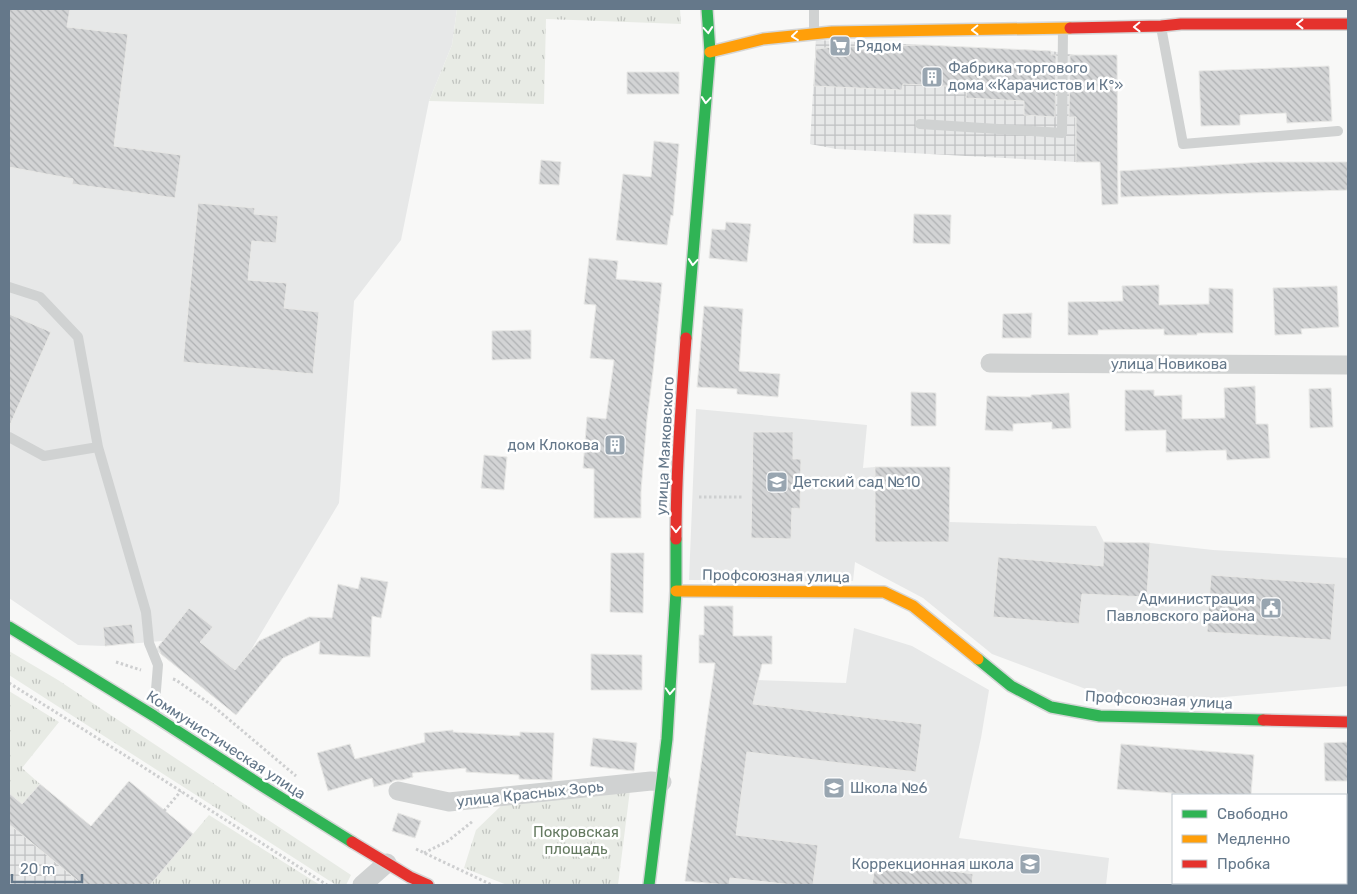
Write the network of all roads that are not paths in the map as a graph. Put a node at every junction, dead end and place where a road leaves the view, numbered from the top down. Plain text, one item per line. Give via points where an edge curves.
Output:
1 (707, 9) edge
2 (814, 9) edge
3 (1179, 16) edge
4 (1348, 24) edge
5 (1161, 26) junction
6 (1063, 28) junction
7 (814, 34) junction
8 (710, 52) junction
9 (920, 124) dead end
10 (1338, 131) dead end
11 (9, 287) edge
12 (990, 363) dead end
13 (1348, 365) edge
14 (9, 437) edge
15 (98, 447) junction
16 (676, 591) junction
17 (9, 627) edge
18 (154, 716) junction
19 (1348, 722) edge
20 (662, 782) junction
21 (398, 791) dead end
22 (387, 863) junction
23 (414, 882) edge
24 (362, 885) edge
25 (428, 885) edge
26 (648, 885) edge

1 -> 8 street, улица Маяковского
2 - 7 lane
4 -> 3 street
3 - 5 street
5 -> 6 street
5 - 10 lane via 1183,144
6 -> 7 street
6 - 9 lane via 1062,133
7 -> 8 street via 763,39
8 -> 16 street, улица Маяковского via 680,415
11 - 15 lane via 40,297 78,337
12 - 13 street, улица Новикова
14 - 15 lane via 44,456
15 - 18 lane via 146,612 149,643 158,665
16 - 19 street, Профсоюзная улица via 884,592 913,606 1011,686 1051,707 1100,716
16 -> 20 street, улица Маяковского
17 - 18 street, Коммунистическая улица
18 - 22 street, Коммунистическая улица
20 - 21 street, улица Красных Зорь via 449,802
20 - 26 street, улица Маяковского
22 - 23 street, Коммунистическая улица
22 - 24 street
23 - 25 street, Коммунистическая улица

